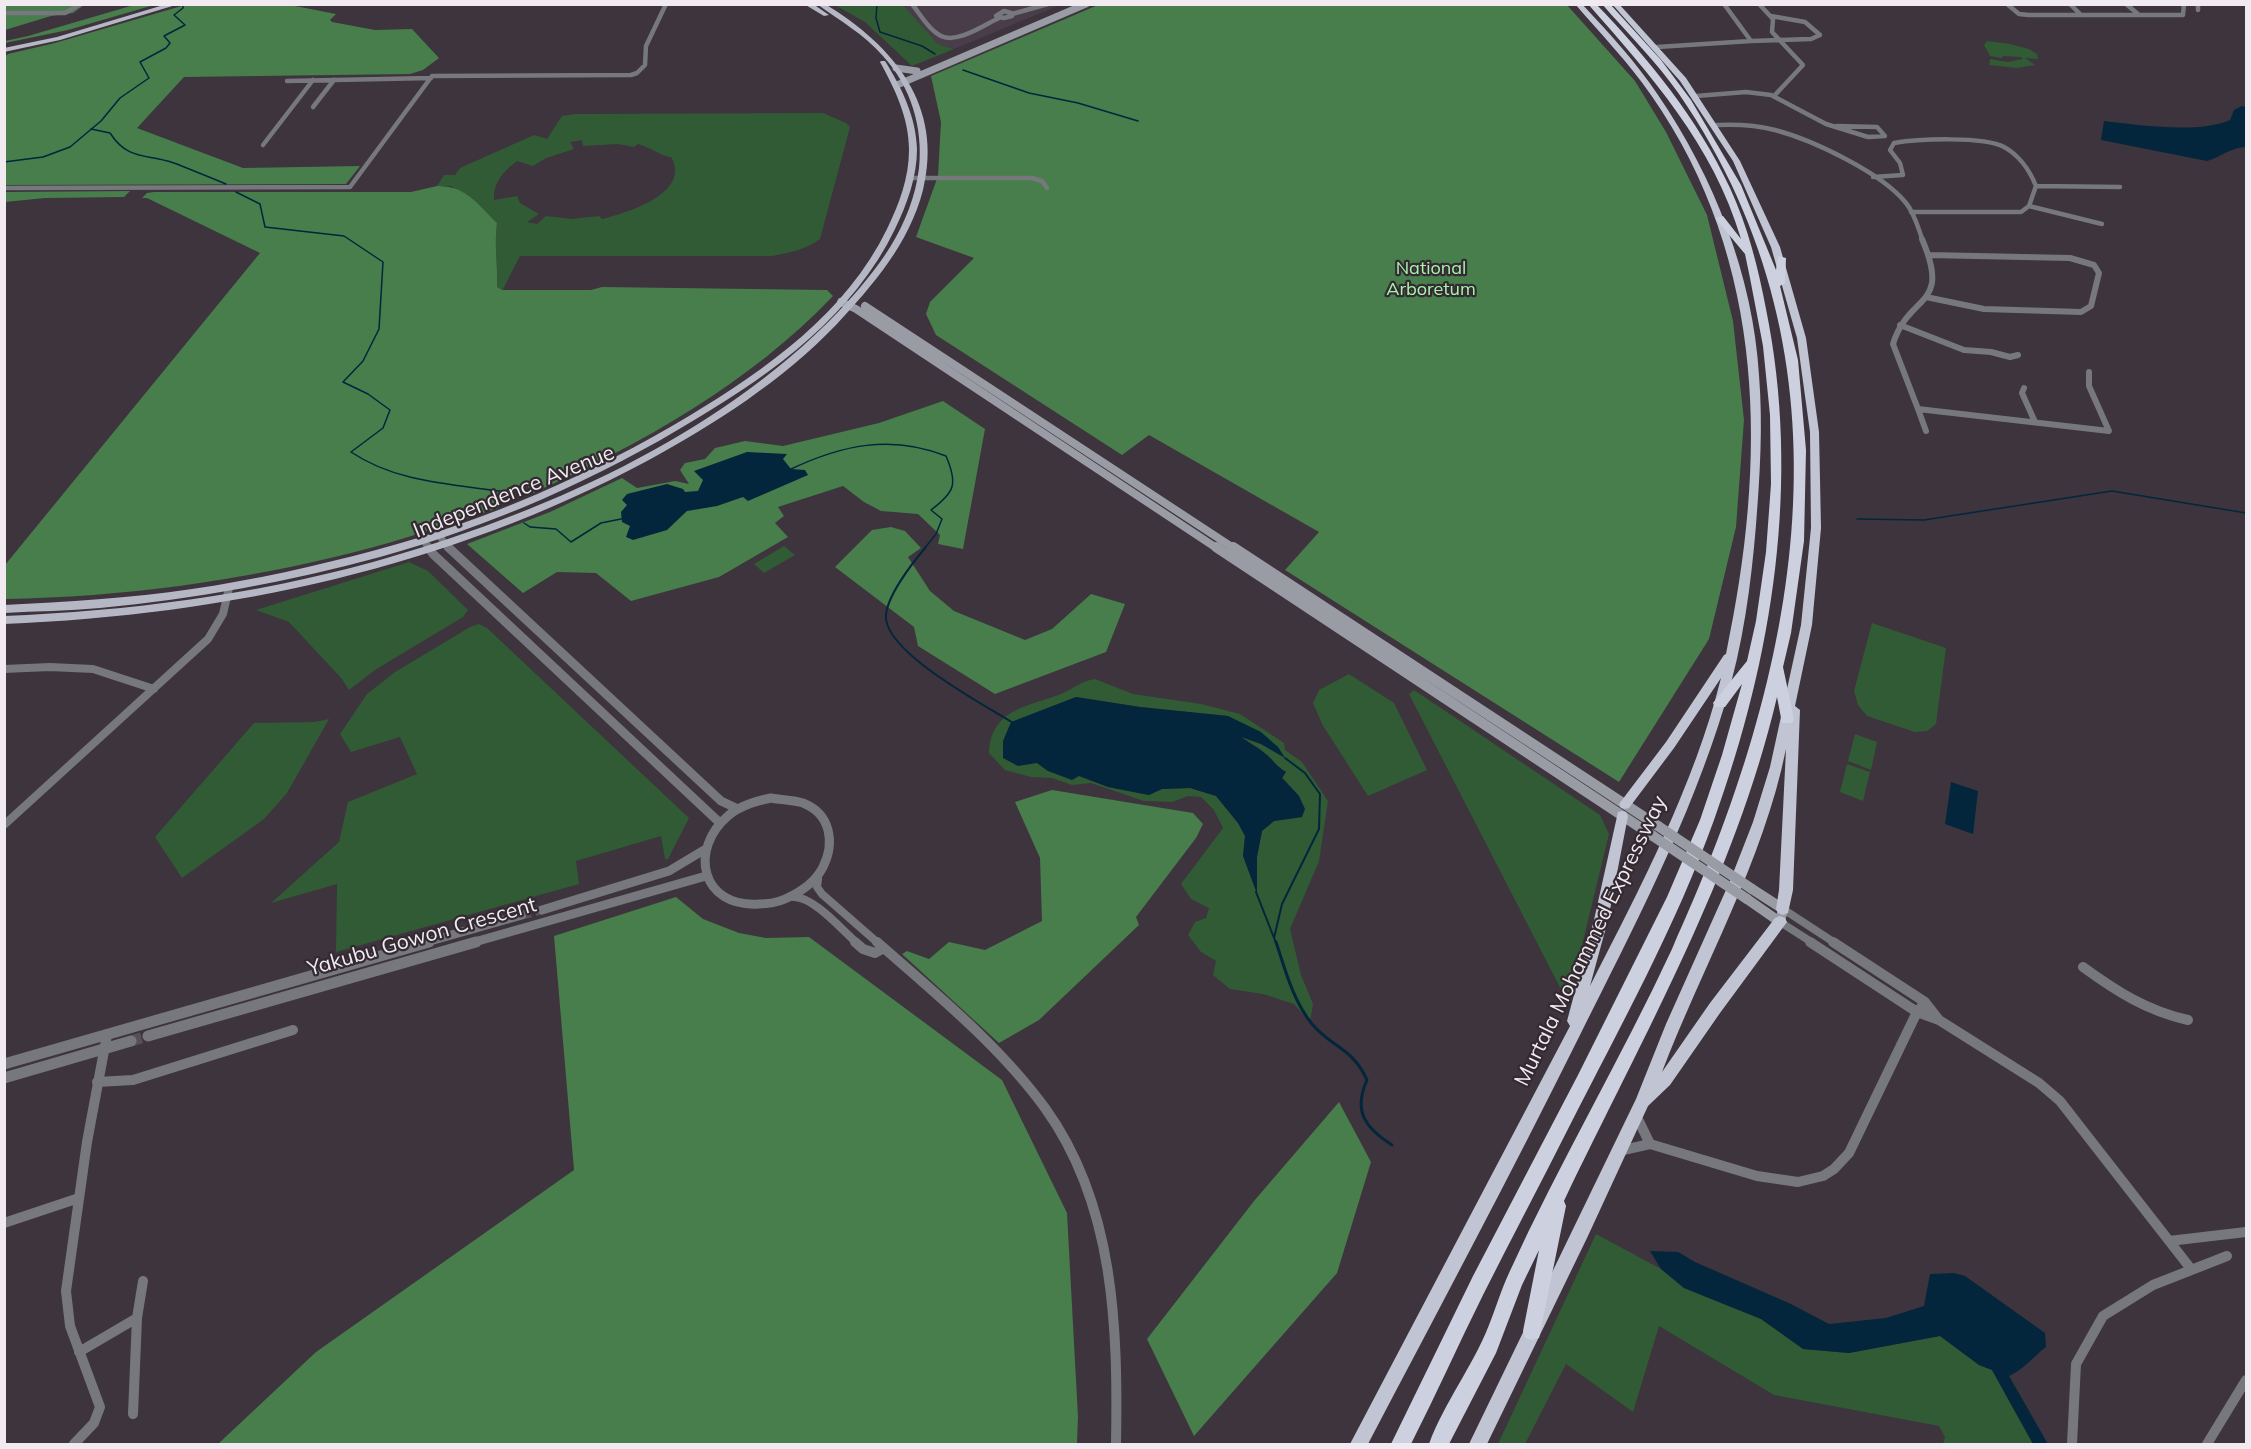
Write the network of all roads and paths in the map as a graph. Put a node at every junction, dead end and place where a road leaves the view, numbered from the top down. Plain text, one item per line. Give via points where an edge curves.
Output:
1 (80, 4) edge
2 (163, 4) edge
3 (176, 4) edge
4 (666, 4) edge
5 (807, 4) edge
6 (820, 4) edge
7 (912, 4) edge
8 (1002, 4) edge
9 (1048, 4) edge
10 (1075, 4) edge
11 (1086, 4) edge
12 (1578, 4) edge
13 (1591, 4) edge
14 (1615, 4) edge
15 (1724, 4) edge
16 (1759, 4) edge
17 (2007, 4) edge
18 (2070, 4) edge
19 (2126, 4) edge
20 (2184, 4) edge
21 (1605, 5) edge
22 (1006, 11) junction
23 (998, 12) junction
24 (4, 13) edge
25 (142, 13) junction
26 (1012, 14) junction
27 (2138, 14) junction
28 (2081, 15) junction
29 (1771, 16) junction
30 (1633, 22) junction
31 (1600, 27) junction
32 (1778, 39) junction
33 (1751, 41) junction
34 (1657, 47) junction
35 (4, 49) edge
36 (896, 68) junction
37 (917, 71) junction
38 (431, 78) junction
39 (313, 80) junction
40 (334, 80) junction
41 (287, 81) dead end
42 (900, 81) junction
43 (1696, 96) junction
44 (1774, 96) junction
45 (313, 107) dead end
46 (1716, 125) junction
47 (1838, 126) junction
48 (263, 145) dead end
49 (1873, 177) junction
50 (910, 178) junction
51 (922, 178) junction
52 (2036, 186) junction
53 (2120, 187) dead end
54 (4, 188) edge
55 (1047, 188) dead end
56 (2030, 206) junction
57 (1911, 212) junction
58 (1720, 218) junction
59 (2102, 224) dead end
60 (1929, 255) junction
61 (1751, 258) junction
62 (1781, 258) junction
63 (865, 289) junction
64 (1779, 294) junction
65 (1926, 297) junction
66 (849, 302) junction
67 (865, 311) junction
68 (841, 317) junction
69 (1900, 325) junction
70 (2018, 355) dead end
71 (2089, 372) dead end
72 (1774, 385) junction
73 (1797, 388) junction
74 (2025, 388) dead end
75 (1776, 405) junction
76 (1799, 408) junction
77 (1918, 409) junction
78 (2035, 422) junction
79 (1926, 431) dead end
80 (438, 534) junction
81 (423, 539) junction
82 (445, 543) junction
83 (429, 548) junction
84 (392, 554) junction
85 (227, 593) junction
86 (4, 609) edge
87 (4, 620) edge
88 (1730, 654) junction
89 (1753, 661) junction
90 (1778, 661) junction
91 (4, 669) edge
92 (154, 689) junction
93 (1793, 702) junction
94 (1720, 704) junction
95 (1787, 719) junction
96 (738, 809) junction
97 (1623, 810) junction
98 (720, 823) junction
99 (4, 825) edge
100 (704, 850) junction
101 (706, 876) junction
102 (818, 879) junction
103 (794, 897) junction
104 (542, 910) tunnel mouth
105 (522, 915) tunnel mouth
106 (1782, 916) junction
107 (884, 948) junction
108 (2083, 967) dead end
109 (1899, 985) junction
110 (1893, 996) junction
111 (1924, 1002) junction
112 (1917, 1012) junction
113 (1939, 1020) junction
114 (2188, 1020) dead end
115 (293, 1030) dead end
116 (107, 1035) junction
117 (148, 1036) tunnel mouth
118 (131, 1041) tunnel mouth
119 (104, 1049) junction
120 (1565, 1051) junction
121 (4, 1064) edge
122 (4, 1078) edge
123 (97, 1082) junction
124 (1639, 1109) junction
125 (1650, 1144) junction
126 (1619, 1151) junction
127 (1561, 1188) junction
128 (79, 1198) junction
129 (4, 1223) edge
130 (2247, 1232) edge
131 (2169, 1241) junction
132 (2226, 1256) dead end
133 (2191, 1269) junction
134 (143, 1281) dead end
135 (137, 1318) junction
136 (1532, 1330) junction
137 (79, 1352) junction
138 (2247, 1380) edge
139 (133, 1414) dead end
140 (74, 1444) edge
141 (1116, 1444) edge
142 (1359, 1444) edge
143 (1401, 1444) edge
144 (1439, 1444) edge
145 (1478, 1444) edge
146 (2072, 1444) edge
147 (2207, 1444) edge

1 - 24 street via 65,13
2 - 25 main road
3 - 25 main road
4 - 38 street via 646,46 645,65 637,74
5 - 42 main road via 864,43
6 - 36 main road via 873,40
7 - 23 street via 939,35 947,38 960,36
8 - 22 street
9 - 26 street
10 - 37 main road
11 - 42 main road
12 - 31 highway, Murtala Mohammed Expressway
13 - 31 highway
13 - 61 highway via 1633,47 1674,100 1728,194
14 - 30 highway
15 - 33 street
16 - 29 street
17 - 28 street via 2023,15
18 - 28 street
19 - 27 street
20 - 27 street via 2183,15
21 - 30 highway
21 - 64 highway via 1677,86 1725,160 1754,220
22 - 23 street
22 - 26 street
23 - 26 street via 1009,18
25 - 35 main road
25 - 35 main road via 40,43
27 - 28 street
29 - 32 street via 1771,31
29 - 32 street via 1808,24 1820,35 1811,39
30 - 34 highway
31 - 58 highway, Murtala Mohammed Expressway via 1651,88 1677,129
32 - 33 street
32 - 44 street via 1803,66
33 - 34 street
34 - 43 highway
36 - 37 main road
36 - 42 main road
37 - 42 main road
38 - 40 street
38 - 54 street via 350,187
39 - 40 street
39 - 41 street
39 - 48 street
40 - 45 street
42 - 50 main road, Independence Avenue via 911,121 914,152
42 - 51 main road, Independence Avenue via 922,120
43 - 44 street via 1746,92
43 - 46 highway
44 - 47 street via 1816,120
46 - 49 street via 1746,125 1788,134
46 - 62 highway via 1749,182
47 - 47 street via 1868,137 1885,136 1877,127
49 - 52 street via 1903,175 1890,150 1894,143 1987,142 2007,148
49 - 57 street via 1895,193
50 - 51 street
50 - 66 main road, Independence Avenue via 878,256
51 - 55 street via 1032,178 1042,181
51 - 63 main road, Independence Avenue via 913,212 899,242
52 - 53 street
52 - 56 street
56 - 57 street via 2015,213
56 - 59 street
57 - 60 street
58 - 61 highway
58 - 88 highway, Murtala Mohammed Expressway via 1746,308 1758,429 1746,574
60 - 65 street via 1933,282
60 - 65 street via 2070,258 2094,265 2099,273 2091,306 2081,312 1989,311
61 - 72 highway
62 - 64 highway
62 - 93 highway via 1796,309 1806,368 1818,506 1805,645
63 - 66 main road, Independence Avenue
63 - 67 main road
64 - 73 highway
65 - 69 street
66 - 67 main road
66 - 68 main road, Independence Avenue
66 - 80 main road, Independence Avenue via 766,369 664,435 552,491
67 - 68 main road
67 - 97 main road
68 - 82 main road, Independence Avenue via 778,374 674,442 582,489
69 - 70 street via 1965,350
69 - 77 street via 1893,344
71 - 78 street via 2089,386 2109,431
72 - 73 highway
72 - 75 highway
73 - 76 highway
74 - 78 street via 2022,393
75 - 76 highway via 1777,399 1782,399
75 - 89 highway via 1778,492 1774,540
76 - 90 highway via 1800,535 1791,605
77 - 78 street
77 - 79 street
80 - 81 main road, Independence Avenue
80 - 82 street
81 - 83 street
81 - 84 main road, Independence Avenue
82 - 83 main road, Independence Avenue
82 - 96 street via 615,706 721,801
83 - 84 main road, Independence Avenue
83 - 98 street
84 - 85 main road, Independence Avenue
85 - 86 main road, Independence Avenue
85 - 87 main road, Independence Avenue via 125,613
85 - 92 street via 223,614 214,631
88 - 94 highway, Murtala Mohammed Expressway
88 - 97 highway
89 - 94 highway
89 - 143 highway via 1733,745 1668,913
90 - 95 highway
90 - 127 highway via 1734,818 1695,913 1647,1019
91 - 92 street via 83,668
92 - 99 street
93 - 95 highway
93 - 106 highway via 1795,729
94 - 120 highway, Murtala Mohammed Expressway via 1664,850
95 - 124 highway via 1770,789 1746,857
96 - 98 street
96 - 102 street via 771,798 788,798 819,812 829,826 833,843 829,862
97 - 106 main road, bridge
97 - 120 highway via 1601,920
98 - 100 street
100 - 101 street
100 - 104 street via 669,872
101 - 103 street via 725,898 740,904 767,905
101 - 117 street, Yakubu Gowon Crescent
102 - 103 street
102 - 107 street via 817,887 822,894
103 - 107 street via 811,902 863,949 875,953
105 - 116 street
106 - 109 street
106 - 110 street
106 - 124 highway via 1665,1080
107 - 141 street via 1026,1082 1074,1156 1094,1207 1107,1262 1117,1332
108 - 114 street via 2145,1008 2162,1016
109 - 110 street
109 - 111 street
110 - 112 street
111 - 112 street
111 - 113 street
112 - 113 street
112 - 125 street via 1849,1153 1823,1176 1785,1181 1757,1176
113 - 131 street via 2060,1101
115 - 123 street via 133,1080
116 - 119 street
116 - 121 street
118 - 119 street
119 - 122 street
119 - 123 street
120 - 142 highway, Murtala Mohammed Expressway
123 - 128 street
124 - 125 street
124 - 126 highway
125 - 126 street
126 - 136 highway
127 - 136 highway
127 - 144 highway via 1514,1283 1496,1333
128 - 129 street
128 - 137 street via 66,1292 70,1326
130 - 131 street
131 - 133 street
132 - 133 street
133 - 146 street via 2133,1296 2103,1316 2076,1364
134 - 135 street
135 - 137 street
135 - 139 street
136 - 145 highway
137 - 140 street via 100,1407 94,1423
138 - 147 street

